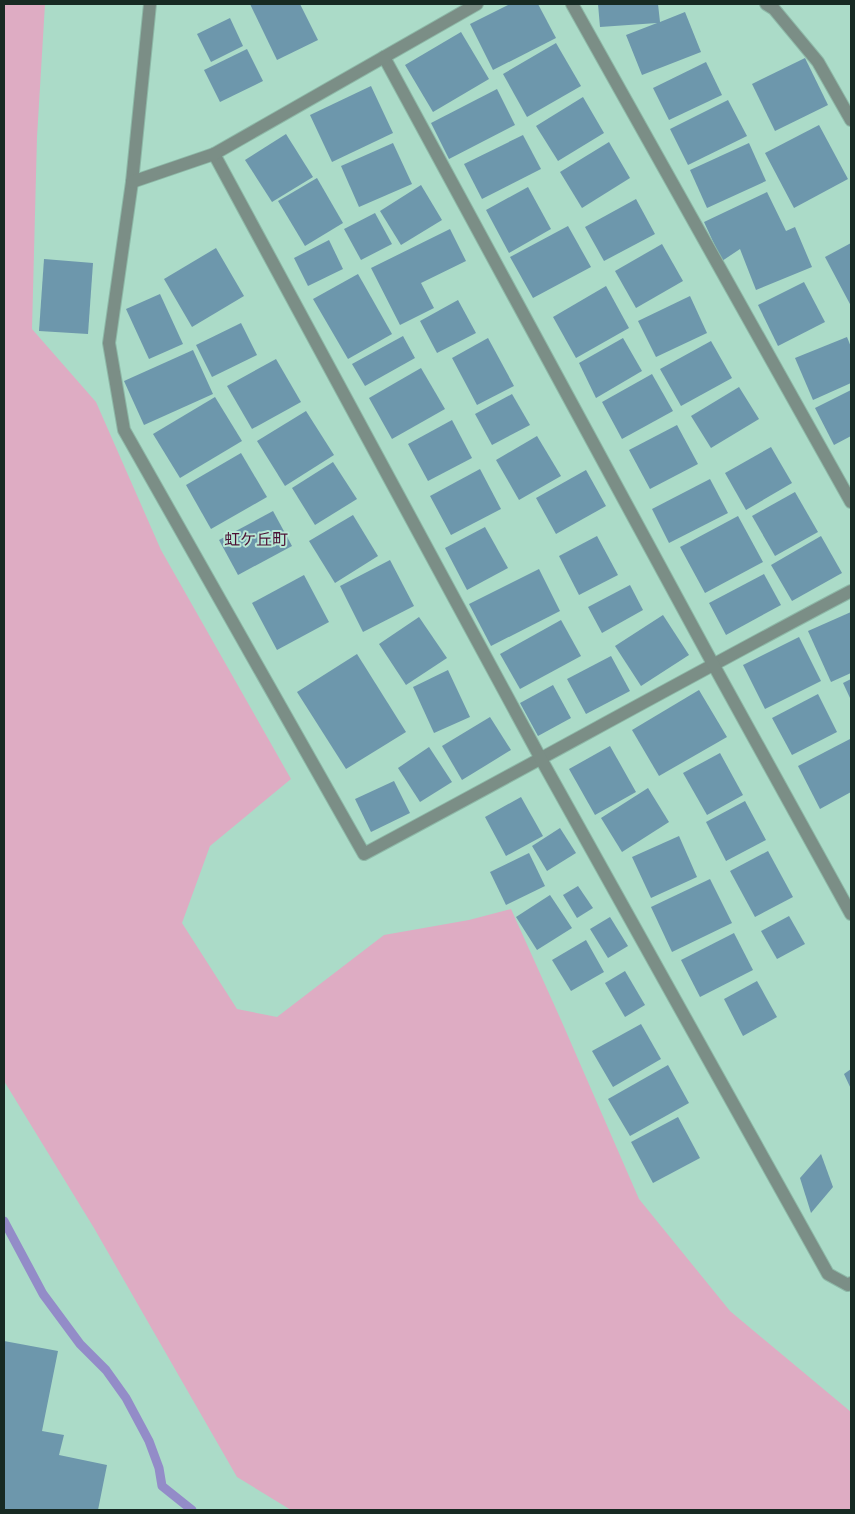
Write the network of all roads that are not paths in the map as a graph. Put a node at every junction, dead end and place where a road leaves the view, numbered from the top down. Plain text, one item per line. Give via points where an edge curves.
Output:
1 (150, 4) edge
2 (477, 4) edge
3 (572, 4) edge
4 (766, 4) edge
5 (384, 57) junction
6 (851, 120) edge
7 (214, 154) junction
8 (132, 182) junction
9 (851, 502) edge
10 (851, 591) edge
11 (713, 664) junction
12 (541, 759) junction
13 (851, 914) edge
14 (851, 1283) edge

1 - 8 street
2 - 5 street
3 - 9 street
4 - 6 street via 774,9 818,62
5 - 7 street
5 - 11 street
7 - 8 street
7 - 12 street
8 - 12 street via 109,343 124,430 364,854
10 - 11 street
11 - 12 street
11 - 13 street
12 - 14 street via 828,1274 848,1286

